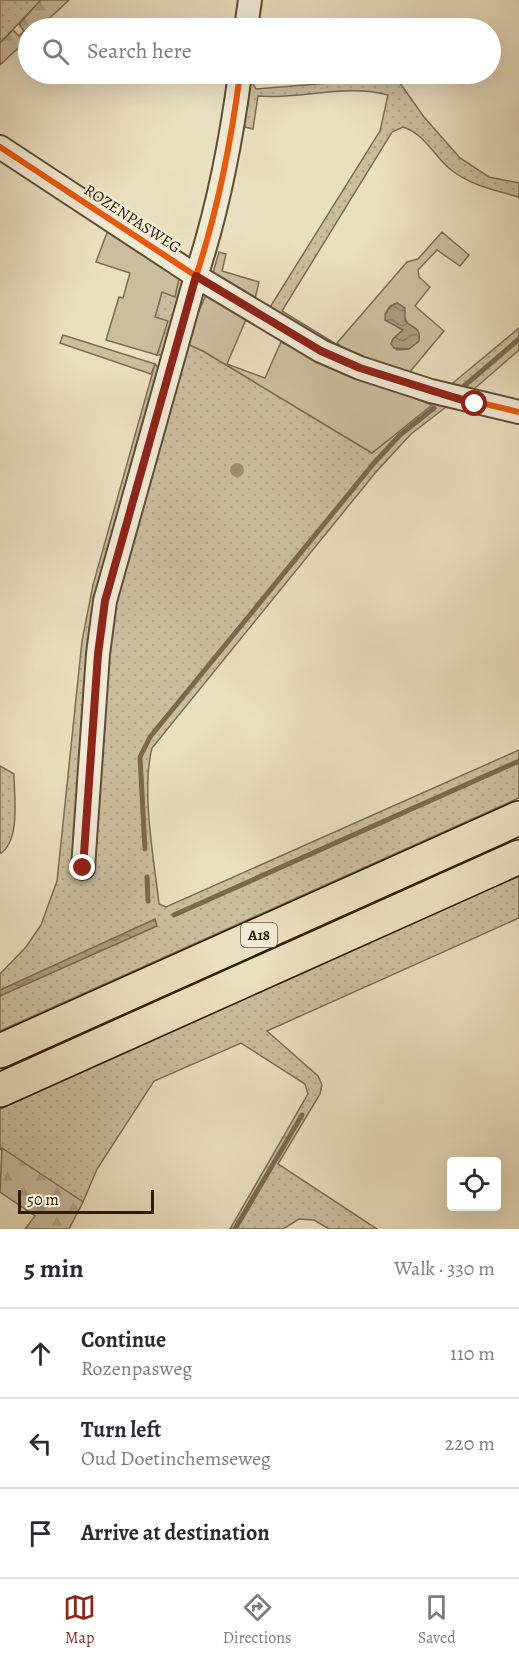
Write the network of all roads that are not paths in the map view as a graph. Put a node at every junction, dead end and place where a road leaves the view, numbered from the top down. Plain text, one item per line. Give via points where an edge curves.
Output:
1 (250, 0) edge
2 (247, 18) edge
3 (239, 84) edge
4 (0, 147) edge
5 (196, 276) junction
6 (519, 412) edge
7 (519, 818) edge
8 (519, 858) edge
9 (83, 868) dead end
10 (0, 1051) edge
11 (0, 1090) edge

1 - 2 street
3 - 5 street via 211,230
4 - 5 street, ROZENPASWEG
5 - 6 street, ROZENPASWEG via 292,335 360,368 431,392
5 - 9 street via 105,601
7 - 10 highway, A18
8 - 11 highway, A18

